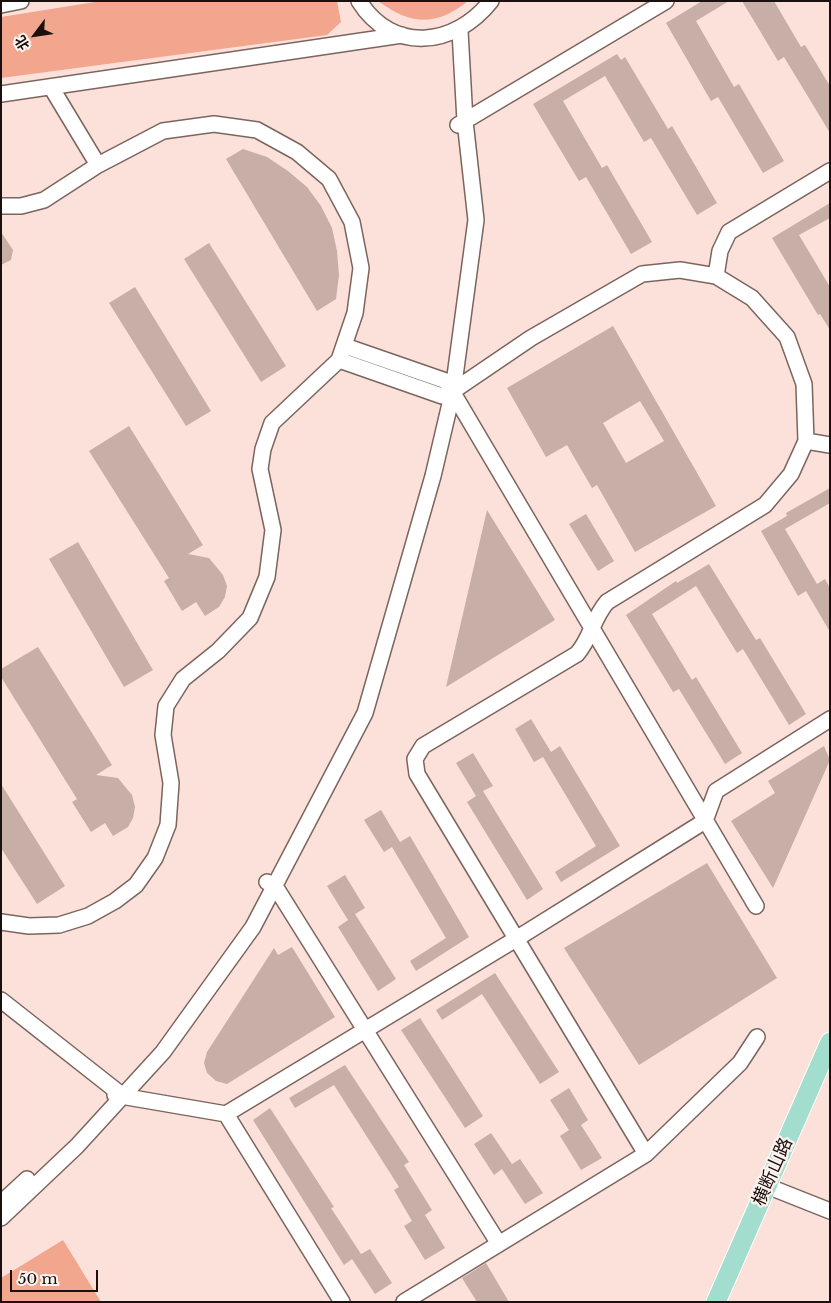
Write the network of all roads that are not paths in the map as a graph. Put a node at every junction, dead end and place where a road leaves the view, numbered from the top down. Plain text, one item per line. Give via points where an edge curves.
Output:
1 (21, 1) edge
2 (359, 1) edge
3 (491, 1) edge
4 (666, 1) edge
5 (1, 4) edge
6 (454, 33) junction
7 (402, 36) junction
8 (51, 87) junction
9 (1, 94) edge
10 (462, 123) junction
11 (98, 165) junction
12 (830, 171) edge
13 (1, 206) edge
14 (716, 276) junction
15 (342, 353) junction
16 (447, 389) junction
17 (806, 441) junction
18 (830, 445) edge
19 (591, 628) junction
20 (830, 719) edge
21 (705, 821) junction
22 (271, 884) junction
23 (756, 906) dead end
24 (1, 922) edge
25 (516, 939) junction
26 (1, 1000) edge
27 (365, 1030) junction
28 (758, 1038) dead end
29 (830, 1042) edge
30 (116, 1093) junction
31 (226, 1114) junction
32 (646, 1154) junction
33 (767, 1186) junction
34 (1, 1203) edge
35 (830, 1211) edge
36 (1, 1218) edge
37 (499, 1244) junction
38 (342, 1302) edge
39 (404, 1302) edge
40 (716, 1302) edge

1 - 5 street
2 - 7 street via 382,26
3 - 6 street via 477,18
4 - 10 street
6 - 7 street via 426,39
6 - 10 street
7 - 8 street
8 - 9 street
8 - 11 street
10 - 16 street via 467,220
11 - 13 street via 44,200 21,206
11 - 15 street via 163,131 214,124 257,130 297,152 329,179 352,222 361,268 355,313
12 - 14 street via 729,232 720,251
14 - 16 street via 680,270 642,274
14 - 17 street via 752,298 787,337 804,384
15 - 16 street
15 - 24 street via 272,423 260,469 272,530 267,577 250,618 218,651 183,679 166,706 163,736 171,783 169,816 155,858 136,884 88,916 60,925 29,926
16 - 19 street
16 - 22 street via 356,707
17 - 18 street
17 - 19 street via 791,474 765,505 607,602
19 - 21 street
19 - 25 street via 585,645 577,654 423,746 415,759 417,774
20 - 21 street via 716,791
21 - 23 street
21 - 25 street
22 - 27 street
22 - 30 street via 167,1029
25 - 27 street
25 - 32 street
26 - 30 street
27 - 31 street
27 - 37 street
28 - 32 street via 740,1063
29 - 33 main road, 横断山路
30 - 31 street
30 - 34 street
30 - 36 street via 77,1146
31 - 38 street
32 - 37 street
33 - 35 street
33 - 40 main road, 横断山路
37 - 39 street

